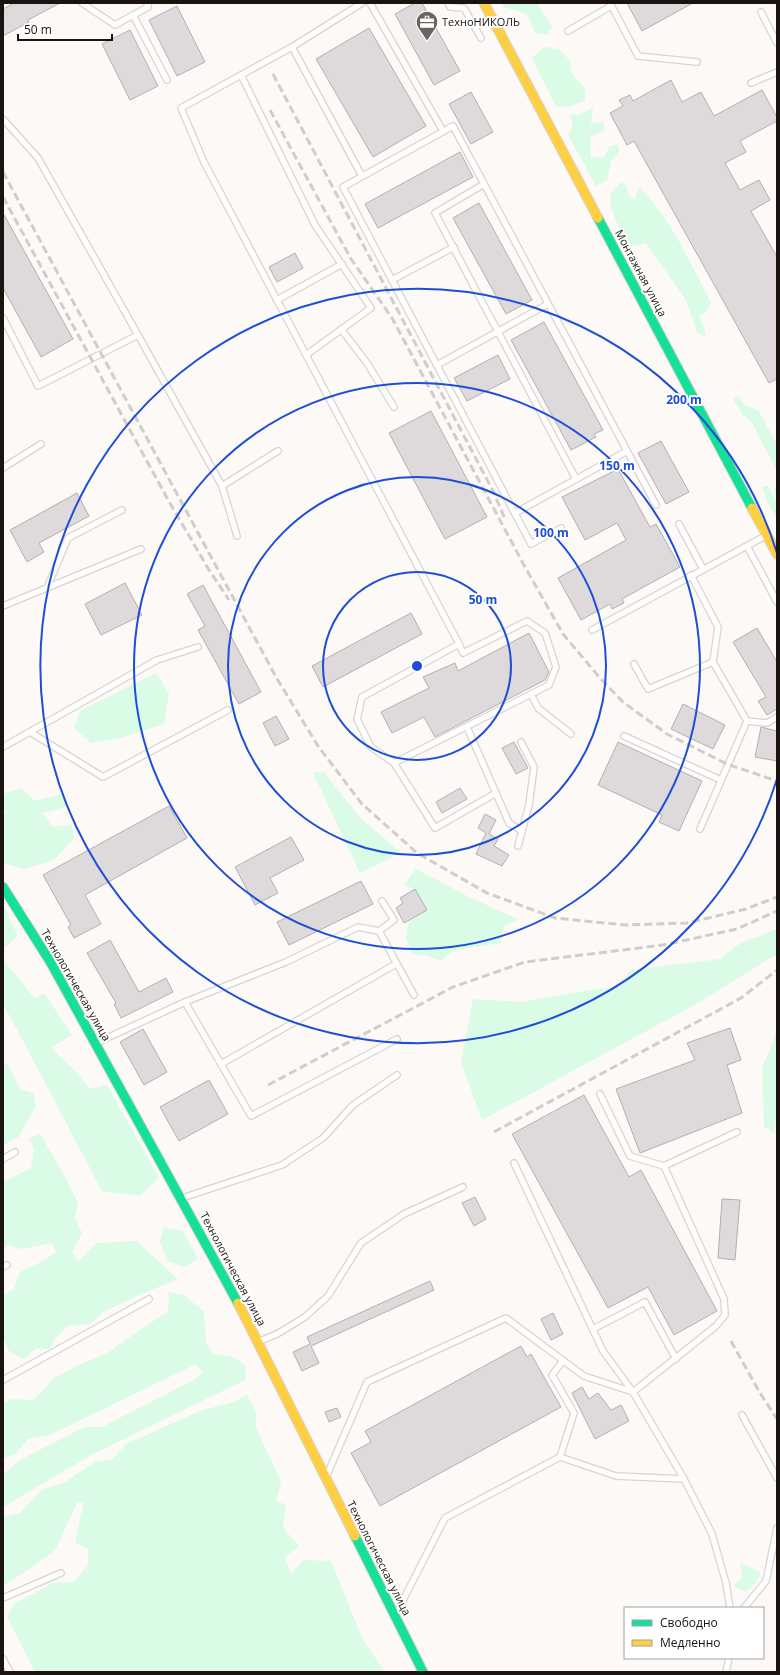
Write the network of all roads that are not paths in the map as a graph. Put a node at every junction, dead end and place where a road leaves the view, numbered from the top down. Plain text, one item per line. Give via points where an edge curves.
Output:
1 (82, 3) edge
2 (147, 3) edge
3 (362, 3) edge
4 (370, 3) edge
5 (448, 3) edge
6 (484, 3) edge
7 (610, 4) edge
8 (761, 12) dead end
9 (133, 15) junction
10 (568, 31) dead end
11 (481, 38) dead end
12 (777, 43) edge
13 (292, 47) junction
14 (697, 62) dead end
15 (777, 72) edge
16 (241, 75) junction
17 (167, 80) dead end
18 (752, 83) dead end
19 (3, 119) edge
20 (443, 132) junction
21 (362, 176) junction
22 (484, 184) junction
23 (454, 247) junction
24 (342, 264) junction
25 (392, 280) junction
26 (277, 300) junction
27 (548, 304) junction
28 (3, 318) edge
29 (341, 329) junction
30 (498, 332) junction
31 (138, 336) junction
32 (306, 355) junction
33 (437, 365) junction
34 (394, 407) dead end
35 (41, 444) dead end
36 (627, 451) junction
37 (278, 452) dead end
38 (3, 468) edge
39 (576, 479) junction
40 (222, 486) junction
41 (656, 506) dead end
42 (122, 510) dead end
43 (515, 513) junction
44 (679, 524) dead end
45 (561, 528) dead end
46 (767, 535) junction
47 (237, 536) dead end
48 (747, 546) junction
49 (141, 549) dead end
50 (777, 553) edge
51 (702, 569) junction
52 (691, 575) junction
53 (47, 588) junction
54 (777, 602) edge
55 (3, 606) edge
56 (592, 630) dead end
57 (459, 644) junction
58 (198, 647) dead end
59 (713, 662) junction
60 (634, 664) dead end
61 (531, 694) junction
62 (228, 710) dead end
63 (777, 717) edge
64 (747, 721) junction
65 (467, 727) junction
66 (30, 732) junction
67 (571, 734) dead end
68 (624, 736) dead end
69 (521, 742) dead end
70 (3, 747) edge
71 (394, 763) junction
72 (721, 780) junction
73 (496, 793) junction
74 (700, 829) dead end
75 (522, 831) junction
76 (518, 846) dead end
77 (3, 887) edge
78 (382, 901) dead end
79 (379, 931) junction
80 (396, 964) junction
81 (414, 995) dead end
82 (185, 1002) junction
83 (397, 1039) dead end
84 (96, 1044) junction
85 (221, 1064) junction
86 (397, 1075) dead end
87 (600, 1094) dead end
88 (737, 1132) dead end
89 (15, 1152) dead end
90 (3, 1159) edge
91 (514, 1163) dead end
92 (664, 1166) junction
93 (463, 1187) dead end
94 (181, 1198) junction
95 (149, 1299) dead end
96 (593, 1329) junction
97 (257, 1342) junction
98 (676, 1358) junction
99 (563, 1360) junction
100 (3, 1380) edge
101 (633, 1392) junction
102 (742, 1415) dead end
103 (560, 1457) junction
104 (777, 1478) edge
105 (326, 1479) junction
106 (684, 1479) junction
107 (777, 1528) edge
108 (62, 1573) dead end
109 (3, 1598) edge
110 (730, 1607) edge
111 (745, 1607) edge
112 (395, 1616) junction
113 (3, 1659) edge
114 (729, 1659) edge
115 (10, 1672) edge
116 (422, 1672) edge
117 (726, 1672) edge

1 - 9 lane via 115,25
2 - 9 lane via 148,7
3 - 13 lane
4 - 20 lane
5 - 11 lane via 450,7 464,8
6 - 46 street, Монтажная улица
7 - 10 lane
7 - 14 lane via 638,56
8 - 12 lane
9 - 17 lane
13 - 16 lane
13 - 21 lane
15 - 18 lane
16 - 24 lane via 315,225
16 - 26 lane via 181,108 204,162
19 - 31 lane via 38,158
20 - 21 lane
20 - 22 lane via 453,126
21 - 25 lane via 343,187
22 - 23 lane via 436,213
22 - 27 lane
23 - 25 lane
23 - 30 lane
24 - 26 lane
24 - 29 lane via 370,308
25 - 33 lane
26 - 32 lane
27 - 30 lane
27 - 36 lane
28 - 31 lane via 38,386
29 - 32 lane
29 - 34 lane
30 - 33 lane
30 - 39 lane
31 - 40 lane
32 - 57 lane
33 - 43 lane
35 - 38 lane
36 - 39 lane
36 - 41 lane
37 - 40 lane
39 - 43 lane
40 - 47 lane
42 - 53 lane via 68,538
43 - 45 lane via 531,544
44 - 51 lane
46 - 48 lane
46 - 50 street, Монтажная улица
48 - 51 lane
48 - 54 lane
49 - 53 lane
51 - 52 lane
52 - 56 lane
52 - 59 lane via 718,627
53 - 55 lane
57 - 61 lane via 463,653 527,621 545,633 556,667 549,685
57 - 71 lane via 362,697 357,719 371,746
58 - 66 lane via 157,660
59 - 60 lane via 648,689
59 - 64 lane
61 - 65 lane
61 - 67 lane via 538,708
62 - 66 lane via 103,777
63 - 64 lane via 767,723
64 - 72 lane
65 - 71 lane
65 - 73 lane
66 - 70 lane
68 - 72 lane
69 - 75 lane via 534,767 529,805
71 - 73 lane via 435,828
72 - 74 lane
73 - 75 lane via 509,823
75 - 76 lane
77 - 84 street, Технологическая улица via 51,963
78 - 79 lane via 394,920
79 - 80 lane
79 - 82 lane via 358,927 286,962
80 - 81 lane
80 - 85 lane
82 - 84 lane
82 - 85 lane
83 - 85 lane via 251,1116
84 - 94 street, Технологическая улица
86 - 94 lane via 353,1105 323,1138 282,1165
87 - 92 lane via 630,1156
88 - 92 lane
89 - 90 lane
91 - 96 lane
92 - 98 lane via 724,1299 726,1315
93 - 97 lane via 404,1214 361,1243 328,1296 305,1317 277,1334
94 - 97 street, Технологическая улица
95 - 100 lane
96 - 98 lane via 645,1302
96 - 101 lane via 603,1351
97 - 105 street, Технологическая улица
98 - 101 lane
99 - 101 lane via 584,1376
99 - 103 lane via 552,1375 574,1413
99 - 105 lane via 506,1318 367,1382
101 - 106 lane
102 - 104 lane
103 - 106 lane via 616,1476
103 - 112 lane via 445,1518
105 - 112 street, Технологическая улица
106 - 110 lane via 712,1534
107 - 111 lane via 766,1581
108 - 109 lane
112 - 116 street, Технологическая улица
113 - 115 lane
114 - 117 lane

